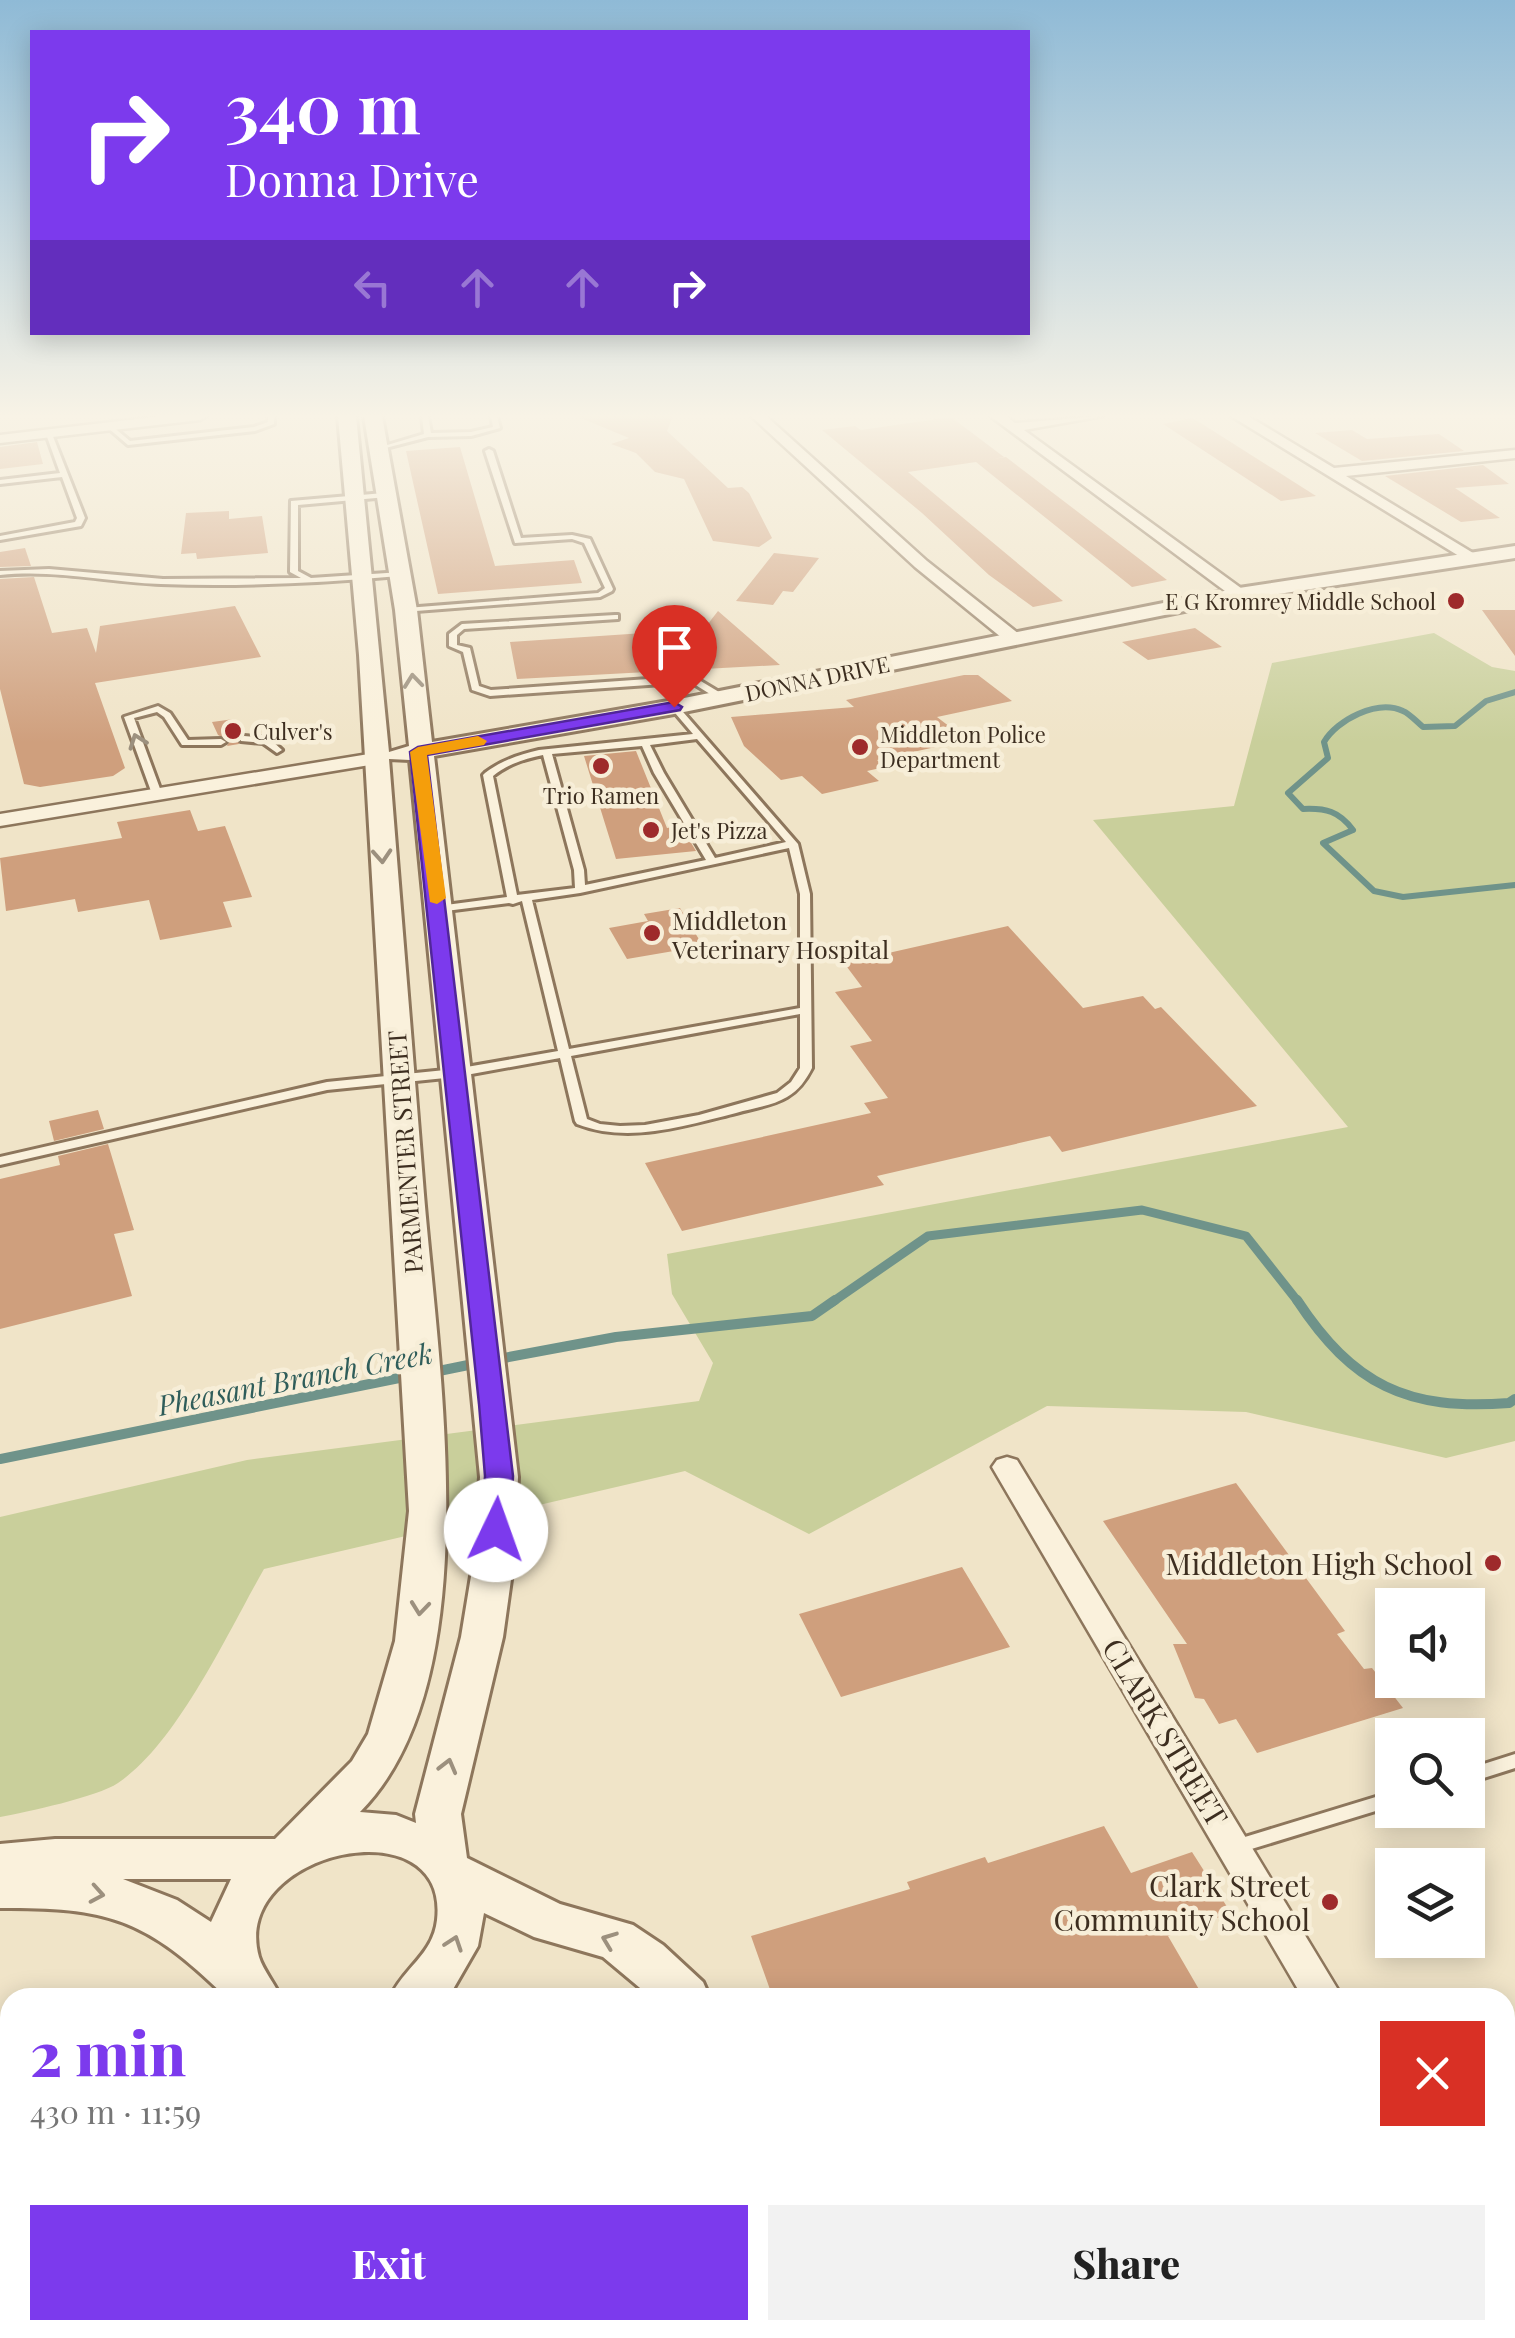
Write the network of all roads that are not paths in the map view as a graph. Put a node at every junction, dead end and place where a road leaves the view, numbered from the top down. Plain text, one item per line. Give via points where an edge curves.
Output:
1 (72, 525) edge
2 (294, 525) edge
3 (358, 525) edge
4 (390, 525) edge
5 (513, 525) edge
6 (878, 525) edge
7 (1145, 525) edge
8 (1416, 525) edge
9 (0, 526) edge
10 (2, 538) edge
11 (1515, 552) edge
12 (1472, 559) junction
13 (0, 574) edge
14 (399, 574) junction
15 (364, 578) junction
16 (309, 580) junction
17 (1238, 594) junction
18 (458, 606) junction
19 (406, 610) junction
20 (615, 617) dead end
21 (462, 627) junction
22 (1013, 638) junction
23 (721, 697) junction
24 (674, 707) junction
25 (700, 736) junction
26 (244, 739) dead end
27 (221, 742) dead end
28 (645, 743) junction
29 (277, 750) dead end
30 (418, 752) junction
31 (547, 752) junction
32 (375, 759) junction
33 (157, 794) junction
34 (0, 820) edge
35 (793, 844) junction
36 (711, 860) junction
37 (580, 890) junction
38 (528, 900) junction
39 (513, 901) junction
40 (438, 909) junction
41 (806, 1010) junction
42 (565, 1053) junction
43 (455, 1072) junction
44 (398, 1080) junction
45 (0, 1161) edge
46 (1008, 1468) dead end
47 (1515, 1761) edge
48 (1485, 1771) edge
49 (1375, 1804) edge
50 (1235, 1847) junction
51 (286, 1853) junction
52 (0, 1864) edge
53 (448, 1869) junction
54 (0, 1888) edge
55 (248, 1988) edge
56 (249, 1988) edge
57 (426, 1988) edge
58 (675, 1988) edge
59 (1318, 1988) edge

1 - 10 lane
2 - 16 lane via 294,572
3 - 15 street, PARMENTER STREET
4 - 14 street
5 - 18 lane via 518,540 586,541 609,589
6 - 22 street
7 - 17 street
8 - 12 street
9 - 10 lane
11 - 12 street, DONNA DRIVE
12 - 17 street, DONNA DRIVE
13 - 16 lane
14 - 15 lane
14 - 19 street
15 - 16 lane
15 - 32 street, PARMENTER STREET
17 - 22 street, DONNA DRIVE
18 - 19 lane
18 - 21 lane
30 -> 19 street
20 - 21 lane
21 - 23 lane via 453,634 453,646 467,650 475,688 490,694 677,680
22 - 23 street, DONNA DRIVE
23 - 24 street, DONNA DRIVE
24 - 25 lane
24 - 30 street, DONNA DRIVE
25 - 28 lane
25 - 35 lane
26 - 29 lane via 266,740
33 -> 27 lane via 128,717 158,709 186,743
28 - 31 lane
28 - 36 lane
30 - 32 street, DONNA DRIVE
30 - 40 street
31 - 37 lane
31 - 39 lane via 507,762 488,775
32 - 33 street, DONNA DRIVE
32 -> 44 street, PARMENTER STREET
33 - 34 street, DONNA DRIVE
35 - 36 lane
35 - 41 lane via 805,894
36 - 37 lane
37 - 38 lane
38 - 39 lane
38 - 42 lane
39 - 40 lane
40 - 43 street
41 - 42 lane
41 - 42 lane via 806,1068 782,1097 636,1129 605,1132 581,1121
42 - 43 lane
43 - 44 lane
53 -> 43 street via 441,1800 482,1637 499,1476
44 - 45 lane via 327,1086
44 -> 51 street, PARMENTER STREET via 430,1510 416,1648 402,1706 373,1768
46 - 50 street, CLARK STREET
47 - 48 lane
49 - 50 lane
50 - 59 street, CLARK STREET
51 - 52 street
51 - 53 street via 326,1834 392,1831 421,1843
51 - 56 street, PARMENTER STREET via 256,1880 241,1905 234,1960
57 -> 53 street via 449,1959 460,1930 461,1902
58 -> 53 street via 616,1940 551,1922
54 -> 55 street via 49,1886 150,1906 214,1952

